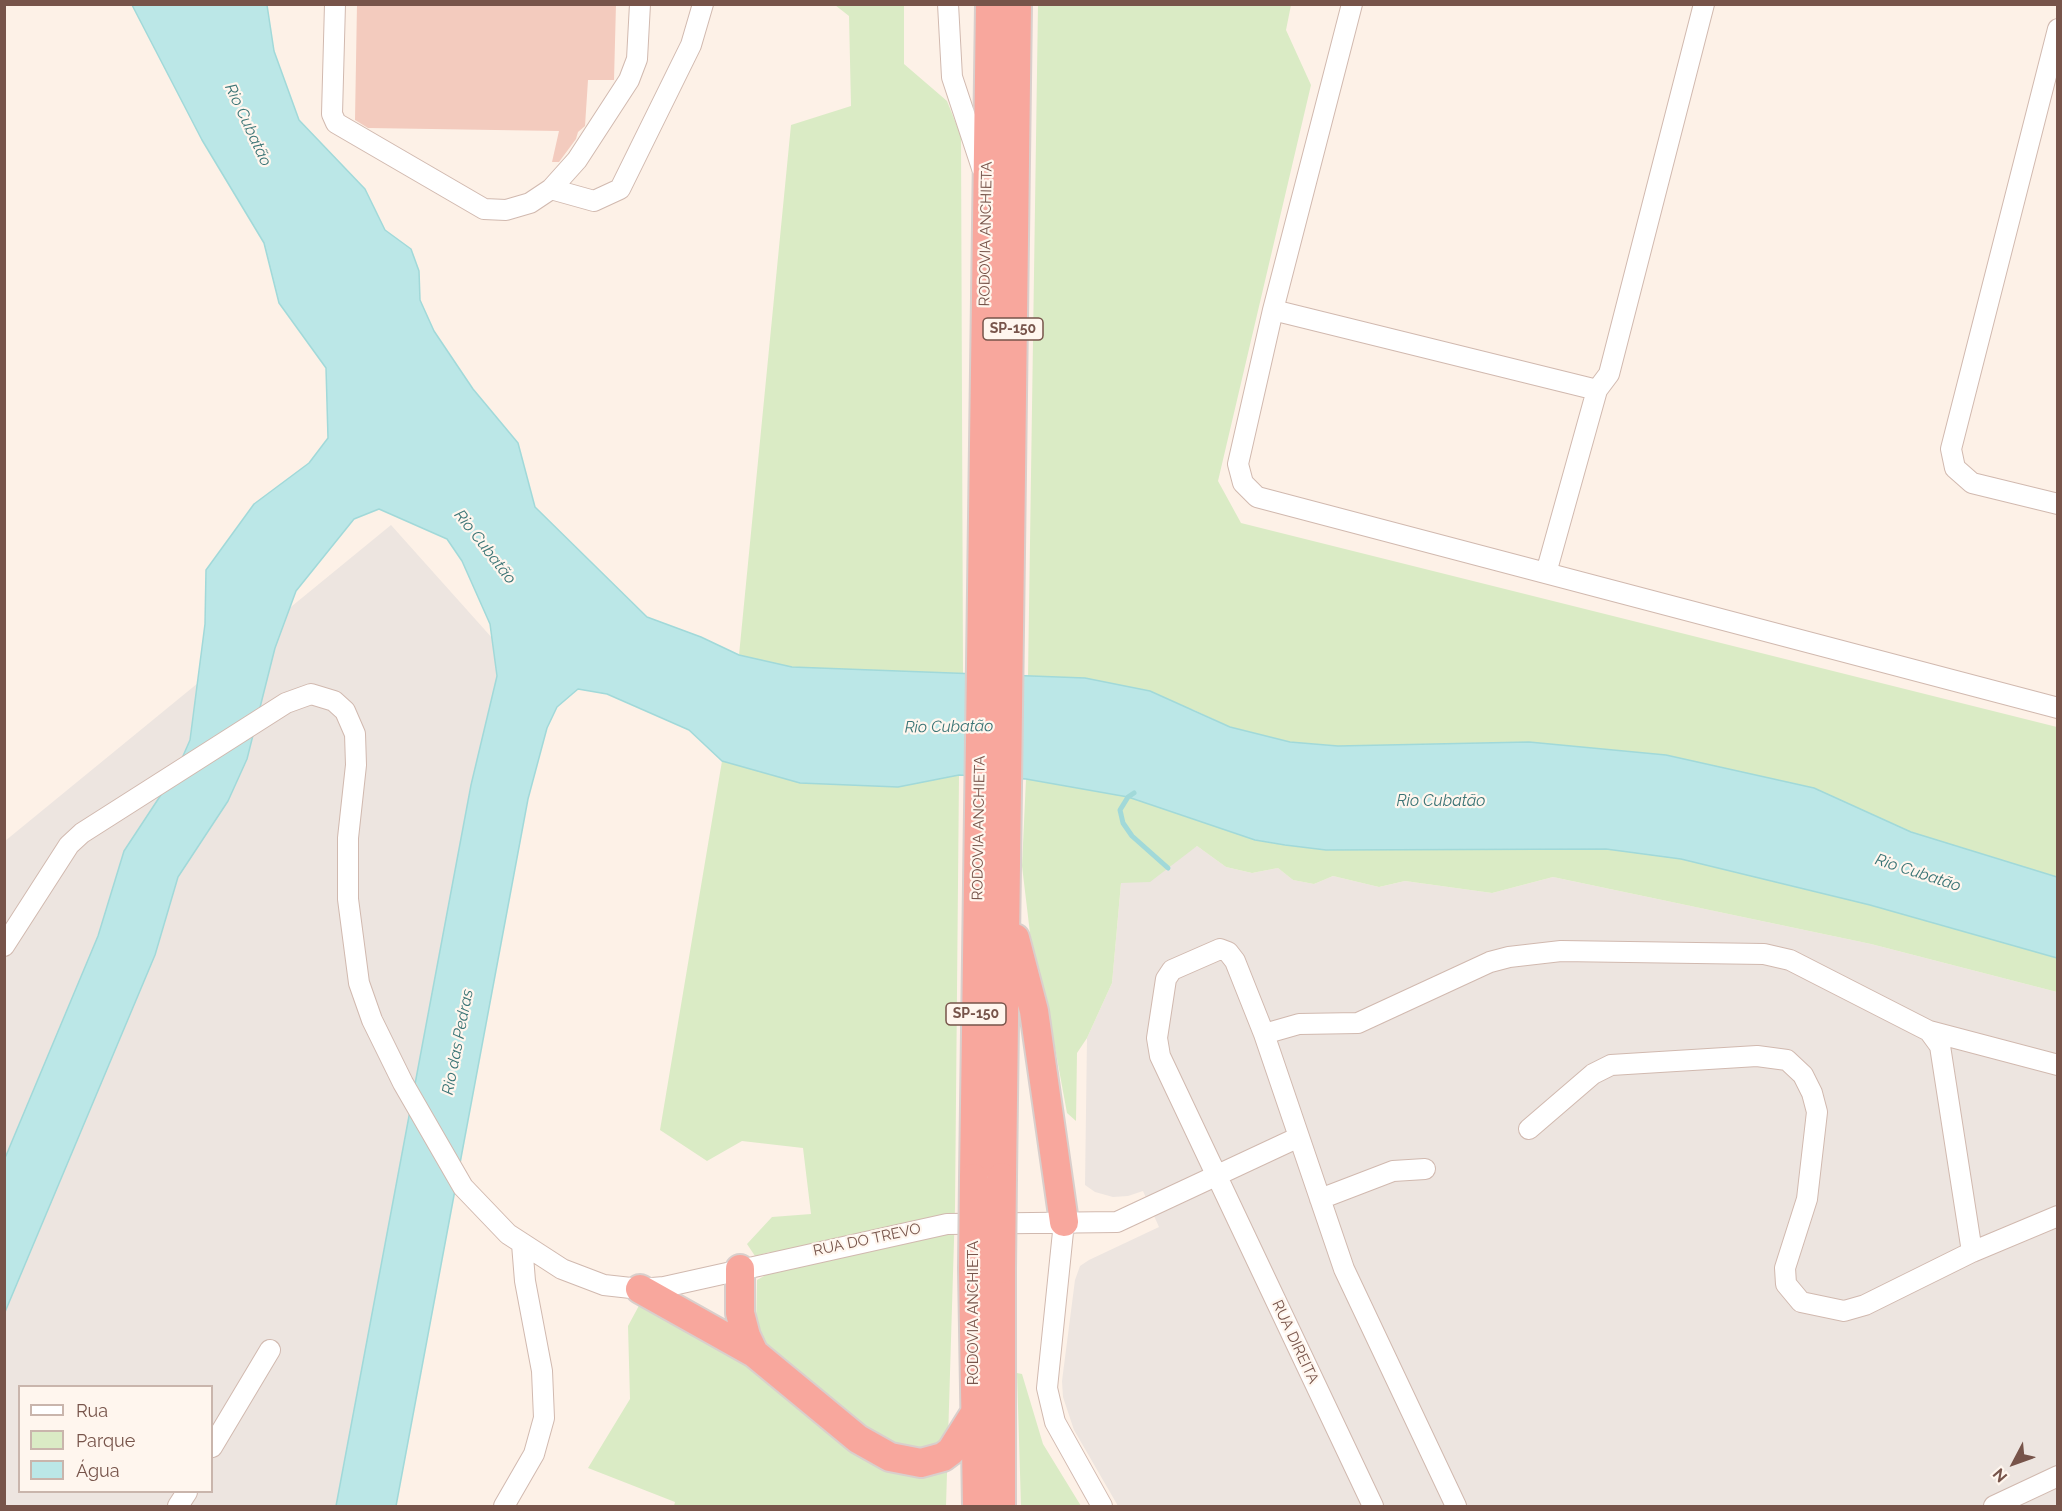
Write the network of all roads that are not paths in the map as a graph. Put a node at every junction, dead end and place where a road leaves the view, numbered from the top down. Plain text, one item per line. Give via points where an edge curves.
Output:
1 (334, 4) edge
2 (640, 4) edge
3 (703, 4) edge
4 (948, 4) edge
5 (1017, 4) edge
6 (1352, 4) edge
7 (1704, 4) edge
8 (990, 7) edge
9 (2058, 29) edge
10 (987, 180) junction
11 (551, 189) junction
12 (1273, 310) junction
13 (1597, 390) junction
14 (2058, 504) edge
15 (1546, 573) junction
16 (995, 654) junction
17 (2058, 708) edge
18 (992, 850) junction
19 (1006, 899) junction
20 (4, 946) edge
21 (1929, 1031) junction
22 (1264, 1034) junction
23 (2058, 1065) edge
24 (1529, 1129) dead end
25 (1299, 1137) junction
26 (1425, 1169) dead end
27 (1217, 1177) junction
28 (1320, 1199) junction
29 (2058, 1216) edge
30 (1064, 1222) junction
31 (522, 1244) junction
32 (1972, 1252) junction
33 (740, 1269) junction
34 (640, 1289) junction
35 (270, 1350) dead end
36 (754, 1353) junction
37 (974, 1416) junction
38 (213, 1445) edge
39 (2058, 1476) edge
40 (504, 1506) edge
41 (977, 1506) edge
42 (1001, 1506) edge
43 (1102, 1506) edge
44 (1372, 1506) edge
45 (1456, 1506) edge
46 (1994, 1506) edge

1 - 11 street via 332,114 336,123 484,209 507,210 530,203
2 - 11 street via 637,59 629,80 577,160
3 - 11 street via 691,45 620,189 594,201
4 - 10 street via 952,76
5 - 16 highway, RODOVIA ANCHIETA / SP-150
6 - 12 street
7 - 13 street via 1609,374
8 - 10 highway, RODOVIA ANCHIETA / SP-150
9 - 14 street via 1951,449 1955,468 1972,483
10 - 16 highway, RODOVIA ANCHIETA / SP-150
12 - 13 street
12 - 15 street via 1238,465 1243,483 1257,497
13 - 15 street
15 - 17 street
16 - 18 highway, RODOVIA ANCHIETA / SP-150
18 - 19 highway, RODOVIA ANCHIETA / SP-150
18 - 37 highway, RODOVIA ANCHIETA / SP-150, bridge via 974,1178
19 - 30 highway via 1034,1011
19 - 42 highway, RODOVIA ANCHIETA / SP-150, bridge
20 - 31 street, RUA DO TREVO via 69,844 124,804 299,696 321,696 334,701 345,711 355,734 356,765 348,838 351,939 359,983 372,1020 403,1083 463,1187
21 - 22 street via 1820,973 1764,954 1561,951 1490,962 1358,1023 1299,1024
21 - 23 street
21 - 32 street via 1940,1046 1945,1067
22 - 25 street
22 - 27 street, RUA DIREITA via 1228,952 1220,949 1201,955 1172,970 1166,979 1157,1038 1160,1056
24 - 32 street via 1593,1074 1611,1065 1757,1056 1787,1060 1803,1075 1817,1112 1807,1199 1785,1268 1786,1284 1801,1302 1844,1311 1865,1305
25 - 27 street, RUA DO TREVO
25 - 28 street
26 - 28 street via 1393,1171
27 - 30 street, RUA DO TREVO via 1117,1222
27 - 44 street, RUA DIREITA
28 - 45 street via 1344,1269
29 - 32 street
30 - 33 street, RUA DO TREVO via 947,1224
30 - 43 street via 1047,1388 1058,1430
31 - 34 street, RUA DO TREVO via 586,1279
31 - 40 street via 525,1281 543,1371 544,1418 534,1454
33 - 34 street, RUA DO TREVO
33 - 36 highway via 740,1313
34 - 36 highway
35 - 38 street
36 - 37 highway via 858,1439 890,1457 921,1463 943,1457
37 - 41 highway, RODOVIA ANCHIETA / SP-150
39 - 46 street

